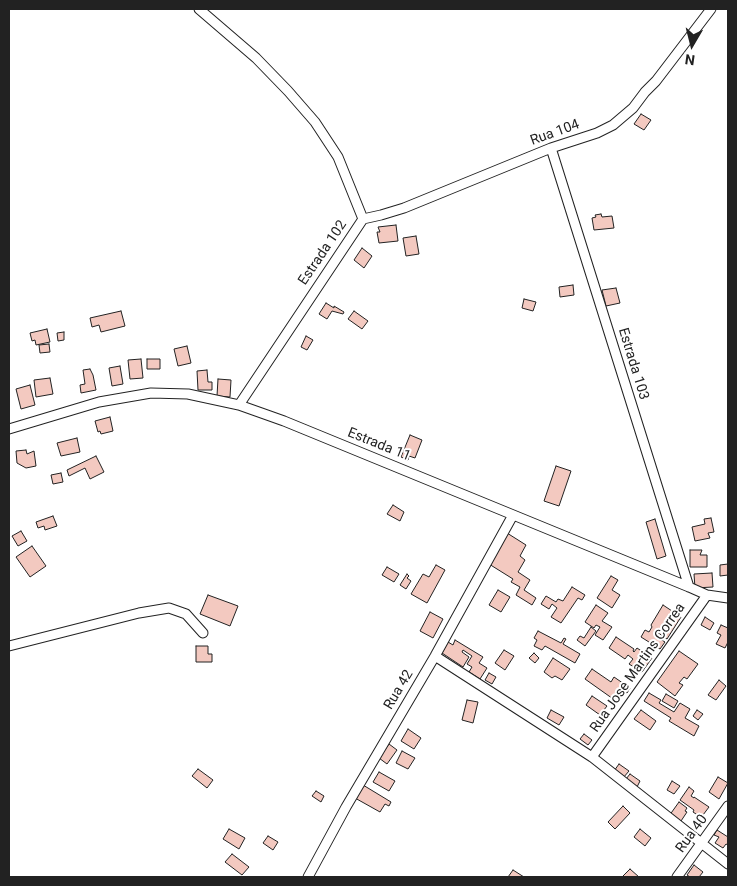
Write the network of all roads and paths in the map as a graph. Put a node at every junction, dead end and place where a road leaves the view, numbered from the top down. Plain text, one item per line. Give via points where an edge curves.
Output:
1 (198, 9) edge
2 (711, 9) edge
3 (551, 148) junction
4 (363, 219) junction
5 (239, 405) junction
6 (9, 429) edge
7 (513, 515) junction
8 (689, 587) junction
9 (707, 595) junction
10 (728, 598) edge
11 (203, 632) dead end
12 (9, 646) edge
13 (436, 656) junction
14 (592, 757) junction
15 (728, 806) edge
16 (702, 844) junction
17 (728, 864) edge
18 (308, 877) edge
19 (677, 877) edge

1 - 4 street, Estrada 102 via 256,58 315,122 338,157
2 - 3 street, Rua 104 via 656,82 622,118 597,133
3 - 4 street, Rua 104 via 404,208
3 - 8 street, Estrada 103
4 - 5 street, Estrada 102
5 - 6 street, Estrada 11 via 188,394 151,393 99,402
5 - 7 street, Estrada 11
7 - 8 street, Estrada 11
7 - 13 street, Rua 42
8 - 9 street, Estrada 11
9 - 10 street, Estrada 11
9 - 14 street, Rua Jose Martins Correa
11 - 12 street via 186,614 169,608
13 - 14 street
13 - 18 street, Rua 42 via 346,806
14 - 16 street
15 - 16 street, Rua 40
16 - 17 street
16 - 19 street, Rua 40

